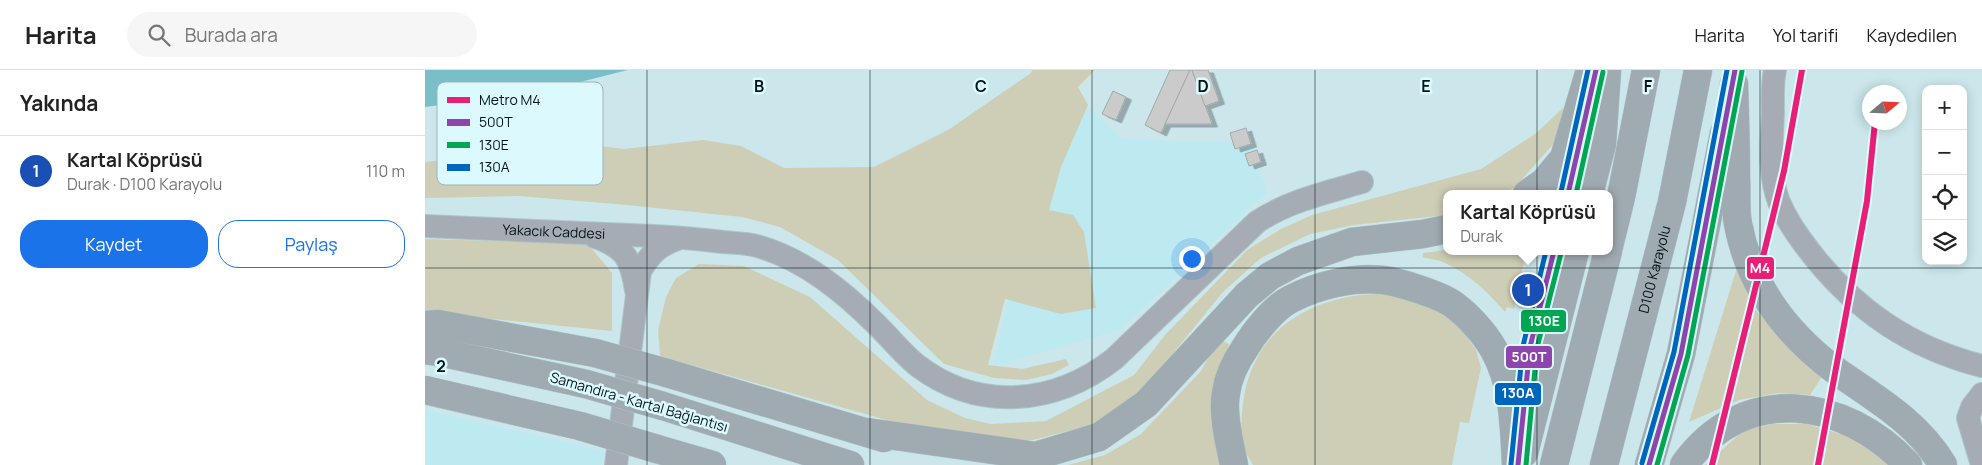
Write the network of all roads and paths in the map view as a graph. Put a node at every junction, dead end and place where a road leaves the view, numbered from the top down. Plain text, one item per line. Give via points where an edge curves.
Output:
1 (1590, 70) edge
2 (1607, 70) edge
3 (1646, 70) edge
4 (1698, 70) edge
5 (1775, 70) edge
6 (1735, 77) edge
7 (1362, 182) dead end
8 (1533, 190) edge
9 (1590, 190) edge
10 (425, 226) edge
11 (1443, 230) edge
12 (1613, 230) edge
13 (585, 233) junction
14 (683, 237) junction
15 (1574, 255) edge
16 (1607, 255) edge
17 (637, 296) junction
18 (425, 325) edge
19 (425, 350) edge
20 (1982, 366) edge
21 (425, 390) edge
22 (1982, 394) edge
23 (867, 432) junction
24 (616, 465) edge
25 (711, 465) edge
26 (850, 465) edge
27 (968, 465) edge
28 (1234, 465) edge
29 (1516, 465) edge
30 (1521, 465) edge
31 (1554, 465) edge
32 (1604, 465) edge
33 (1649, 465) edge
34 (1684, 465) edge
35 (1908, 465) edge
36 (1943, 465) edge
37 (1981, 465) edge

1 - 8 highway via 1564,158 1544,182
2 - 9 highway via 1601,144
3 - 12 highway
4 - 32 highway, D100 Karayolu via 1672,202
5 - 20 street via 1773,182 1791,226 1828,276 1880,321 1929,349
6 - 33 highway via 1681,354
6 - 36 highway via 1738,222 1744,248 1762,291 1773,310 1802,344 1902,417
7 - 14 street, Yakacık Caddesi via 1286,205 1257,222 1097,372 1040,395 1013,398 965,391 940,381 917,365 840,291 807,268 779,254 755,245
10 - 13 street, Yakacık Caddesi
11 - 23 highway via 1352,242 1298,261 1269,276 1247,295 1146,404 1099,437 1036,456
13 - 14 street, Yakacık Caddesi
13 - 17 street via 613,243 626,256 633,270
14 - 17 street via 662,244 650,255 640,271
15 - 30 highway
16 - 31 highway
17 - 24 street
18 - 23 highway, bridge via 438,324 595,353
19 - 26 highway, Samandıra - Kartal Bağlantısı, bridge via 586,384
21 - 25 highway, bridge via 580,426
22 - 37 street via 1968,418
23 - 27 highway
28 - 29 highway via 1227,431 1226,394 1236,362 1257,329 1289,299 1327,284 1363,280 1383,280 1453,304 1486,338 1495,351 1509,390 1514,415
34 - 35 highway via 1705,439 1733,422 1747,415 1795,408 1816,410 1849,420 1892,448

